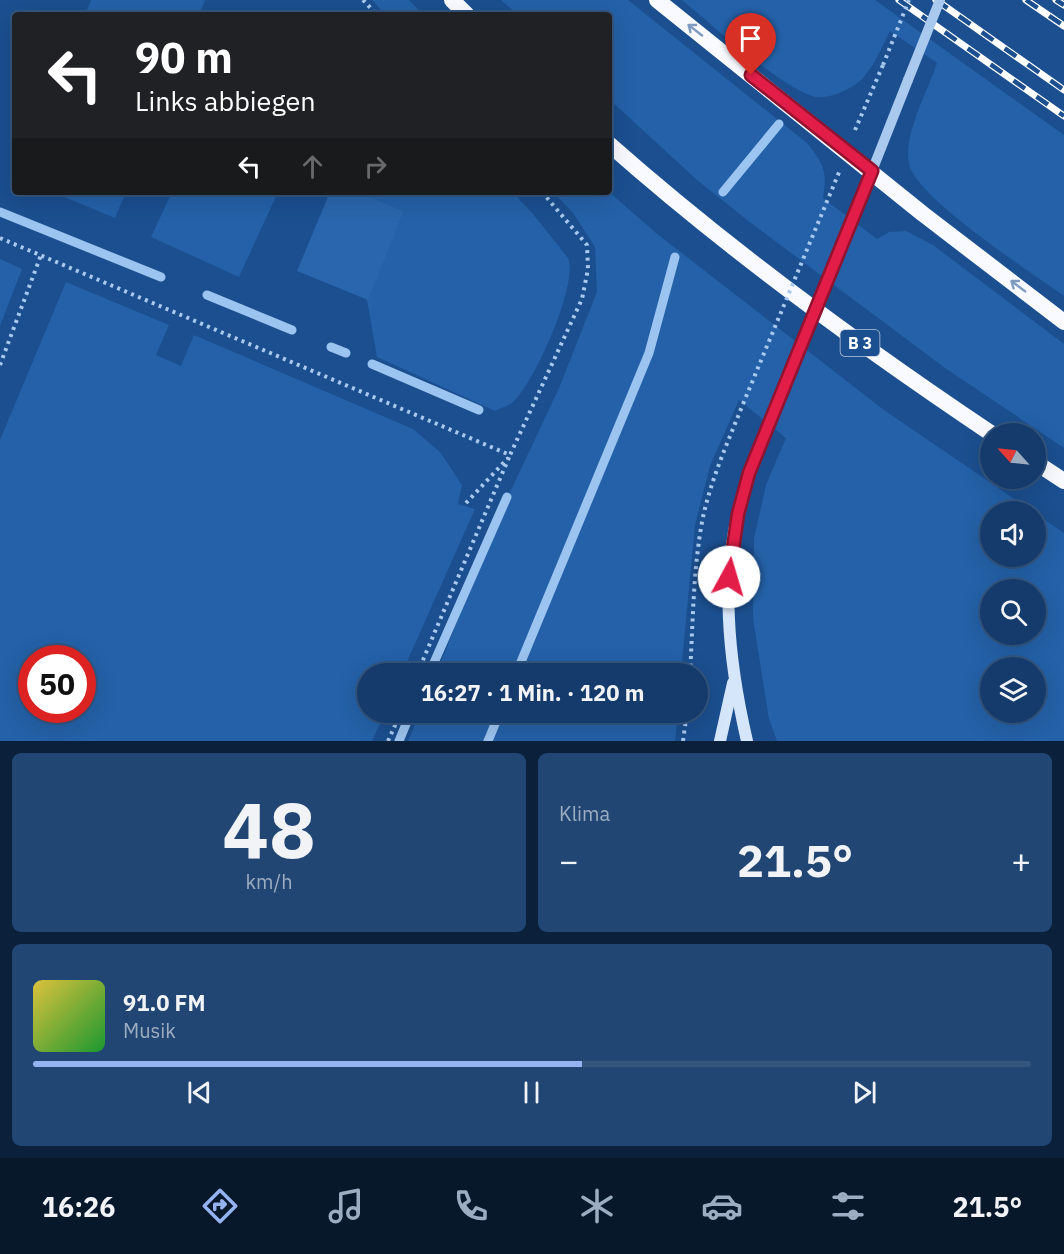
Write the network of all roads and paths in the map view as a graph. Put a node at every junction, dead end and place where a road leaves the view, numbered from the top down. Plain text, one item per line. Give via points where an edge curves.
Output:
1 (363, 0) edge
2 (452, 0) edge
3 (657, 0) edge
4 (909, 0) edge
5 (940, 0) edge
6 (374, 12) edge
7 (464, 12) edge
8 (612, 147) edge
9 (846, 151) junction
10 (872, 171) junction
11 (545, 195) edge
12 (0, 238) edge
13 (41, 255) junction
14 (1064, 322) edge
15 (0, 365) edge
16 (980, 426) edge
17 (510, 455) junction
18 (1046, 469) edge
19 (1064, 480) edge
20 (466, 502) dead end
21 (422, 663) edge
22 (691, 663) edge
23 (734, 678) junction
24 (396, 723) edge
25 (685, 723) edge
26 (388, 741) edge
27 (683, 741) edge
28 (720, 741) edge
29 (747, 741) edge

1 - 6 path
2 - 7 highway
9 -> 3 highway
4 - 9 path, bridge
5 - 10 street, bridge
8 - 16 highway, B 3 via 732,247 839,328
9 - 10 highway
9 - 22 path, bridge via 718,467 703,519 695,570
14 -> 10 highway
10 - 23 main road, bridge via 743,493 731,555 728,617
11 - 17 path via 587,245 588,269 582,299
12 - 13 path
13 - 15 path
13 - 17 path
17 - 20 path
17 - 21 path
18 - 19 highway
23 - 28 main road
23 - 29 main road
24 - 26 path
25 - 27 path

